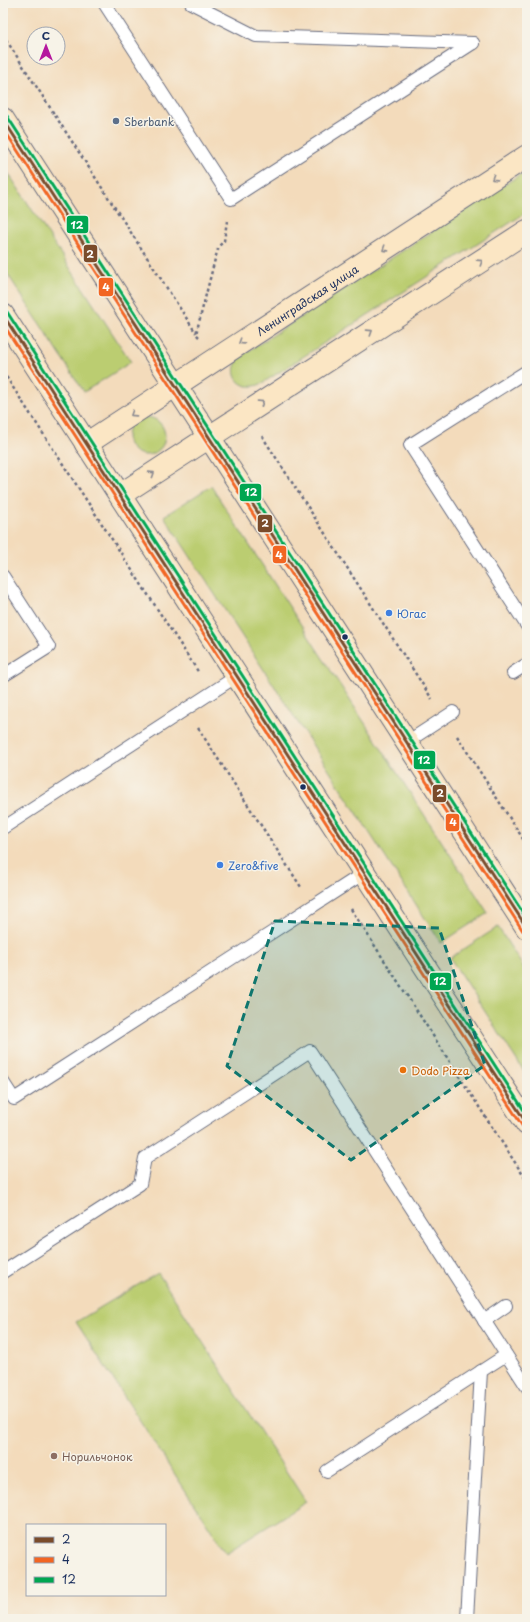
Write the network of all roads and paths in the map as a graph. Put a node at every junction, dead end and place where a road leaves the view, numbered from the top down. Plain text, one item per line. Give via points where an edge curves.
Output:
1 (104, 3) edge
2 (191, 3) edge
3 (3, 35) edge
4 (3, 119) edge
5 (527, 156) edge
6 (231, 199) junction
7 (527, 231) edge
8 (3, 315) edge
9 (196, 334) junction
10 (214, 360) junction
11 (527, 371) edge
12 (3, 372) edge
13 (176, 386) junction
14 (247, 412) junction
15 (209, 437) junction
16 (86, 444) junction
17 (120, 495) junction
18 (3, 576) edge
19 (525, 620) edge
20 (527, 664) edge
21 (513, 673) dead end
22 (3, 676) edge
23 (237, 676) junction
24 (211, 693) junction
25 (186, 710) junction
26 (449, 715) junction
27 (407, 742) junction
28 (3, 828) edge
29 (527, 845) edge
30 (364, 873) junction
31 (339, 890) junction
32 (314, 906) junction
33 (527, 928) edge
34 (3, 1082) edge
35 (527, 1124) edge
36 (527, 1181) edge
37 (3, 1272) edge
38 (506, 1306) dead end
39 (484, 1321) junction
40 (506, 1355) junction
41 (481, 1371) junction
42 (527, 1387) edge
43 (327, 1471) dead end
44 (467, 1619) edge

1 - 6 lane
2 - 6 lane via 256,36 473,43
3 - 9 path
4 - 13 main road
5 -> 10 main road, Ленинградская улица
6 - 9 path via 224,241 219,246 215,259
14 -> 7 main road
8 - 16 main road
9 - 10 path
10 - 13 main road, Ленинградская улица
11 - 19 lane via 410,445
12 - 24 path
13 - 15 main road
13 -> 16 main road, Ленинградская улица
14 - 15 main road
14 - 26 path
17 -> 15 main road
15 - 27 main road
16 - 17 main road
17 - 23 main road
18 - 22 lane via 49,646
20 - 21 lane
23 - 24 lane
23 - 30 main road
24 - 25 lane
25 - 28 lane
25 - 32 path
26 - 27 lane
26 - 29 path
27 - 33 main road
30 - 31 lane
30 - 35 main road
31 - 32 lane
31 - 36 path
32 - 34 lane via 14,1099
37 - 39 lane via 140,1184 145,1158 310,1051
38 - 39 lane
39 - 40 lane
40 - 41 lane
40 - 42 lane
41 - 43 lane
41 - 44 lane

